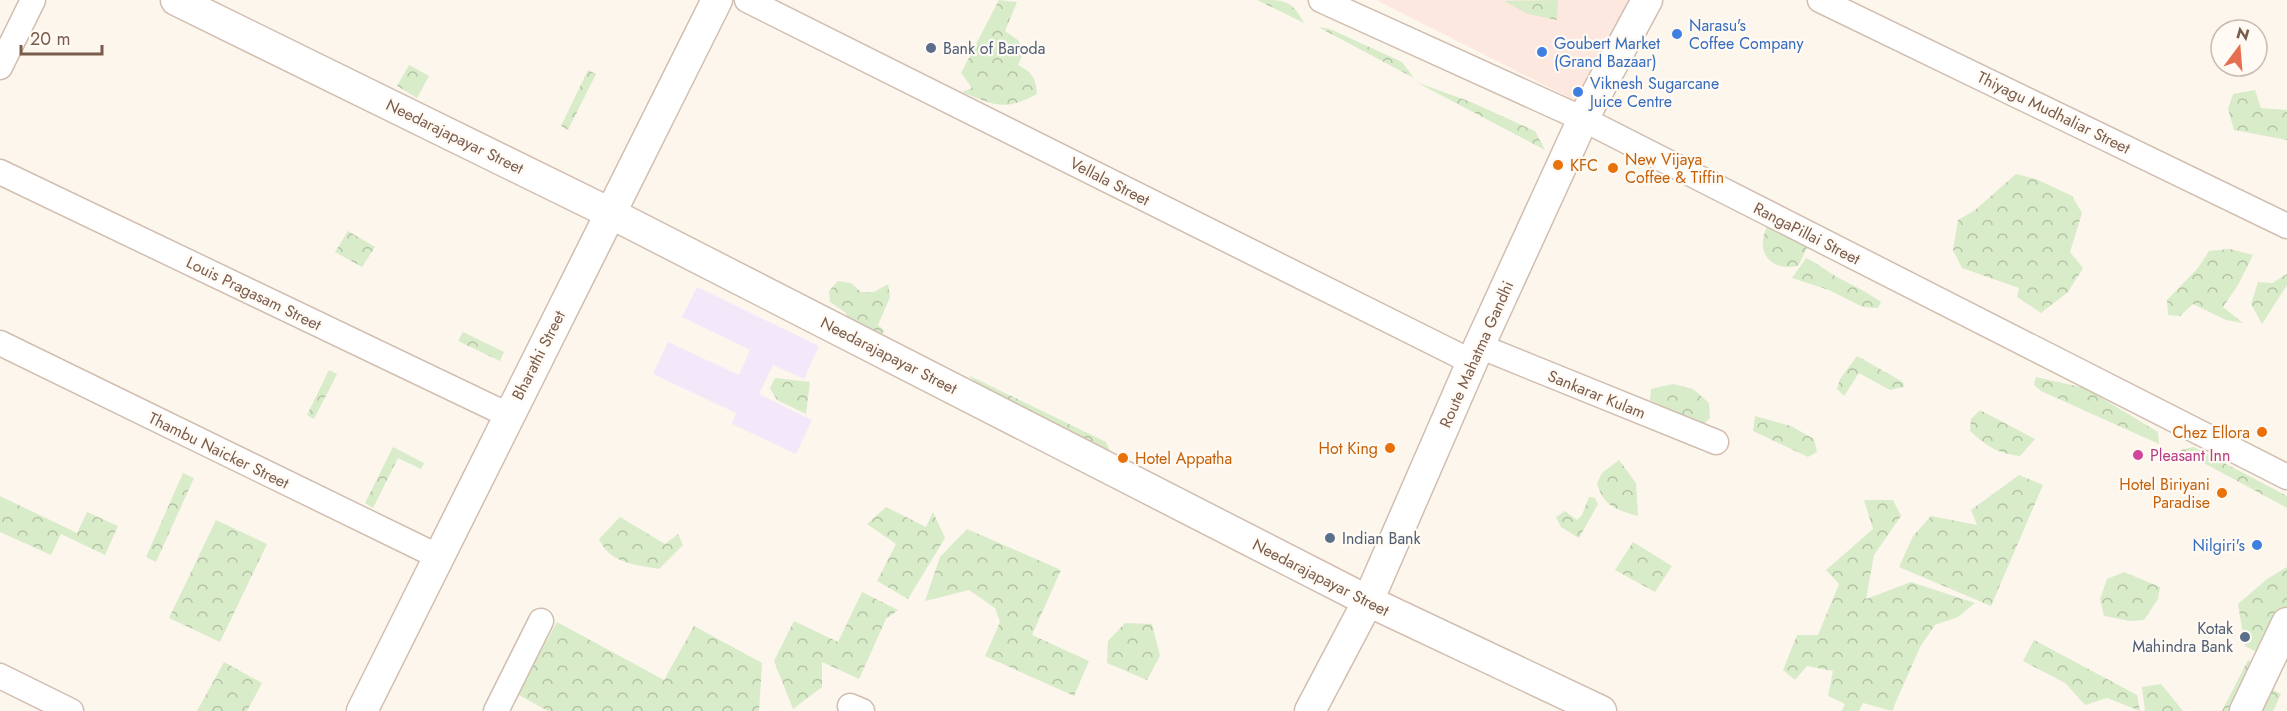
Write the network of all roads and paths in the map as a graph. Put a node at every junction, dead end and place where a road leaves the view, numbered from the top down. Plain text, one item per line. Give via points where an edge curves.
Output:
1 (33, 0) edge
2 (177, 0) edge
3 (717, 0) edge
4 (747, 0) edge
5 (1321, 0) edge
6 (1647, 0) edge
7 (1820, 0) edge
8 (0, 68) edge
9 (1583, 119) junction
10 (0, 172) edge
11 (610, 213) junction
12 (2287, 226) edge
13 (0, 343) edge
14 (1475, 354) junction
15 (508, 415) junction
16 (1716, 442) dead end
17 (2287, 477) edge
18 (437, 556) junction
19 (1368, 601) junction
20 (542, 621) dead end
21 (2287, 623) edge
22 (0, 676) edge
23 (71, 711) edge
24 (362, 711) edge
25 (496, 711) edge
26 (1310, 711) edge
27 (1601, 711) edge
28 (2245, 711) edge

1 - 8 street
2 - 11 street, Needarajapayar Street
3 - 11 street, Bharathi Street
4 - 14 street, Vellala Street
5 - 9 street, RangaPillai Street
6 - 9 street, Route Mahatma Gandhi
7 - 12 street, Thiyagu Mudhaliar Street
9 - 14 street, Route Mahatma Gandhi
9 - 17 street, RangaPillai Street
10 - 15 street, Louis Pragasam Street
11 - 15 street, Bharathi Street
11 - 19 street, Needarajapayar Street
13 - 18 street, Thambu Naicker Street
14 - 16 street, Sankarar Kulam
14 - 19 street, Route Mahatma Gandhi
15 - 18 street, Bharathi Street
18 - 24 street, Bharathi Street
19 - 26 street, Route Mahatma Gandhi
19 - 27 street, Needarajapayar Street
20 - 25 street
21 - 28 street
22 - 23 street

